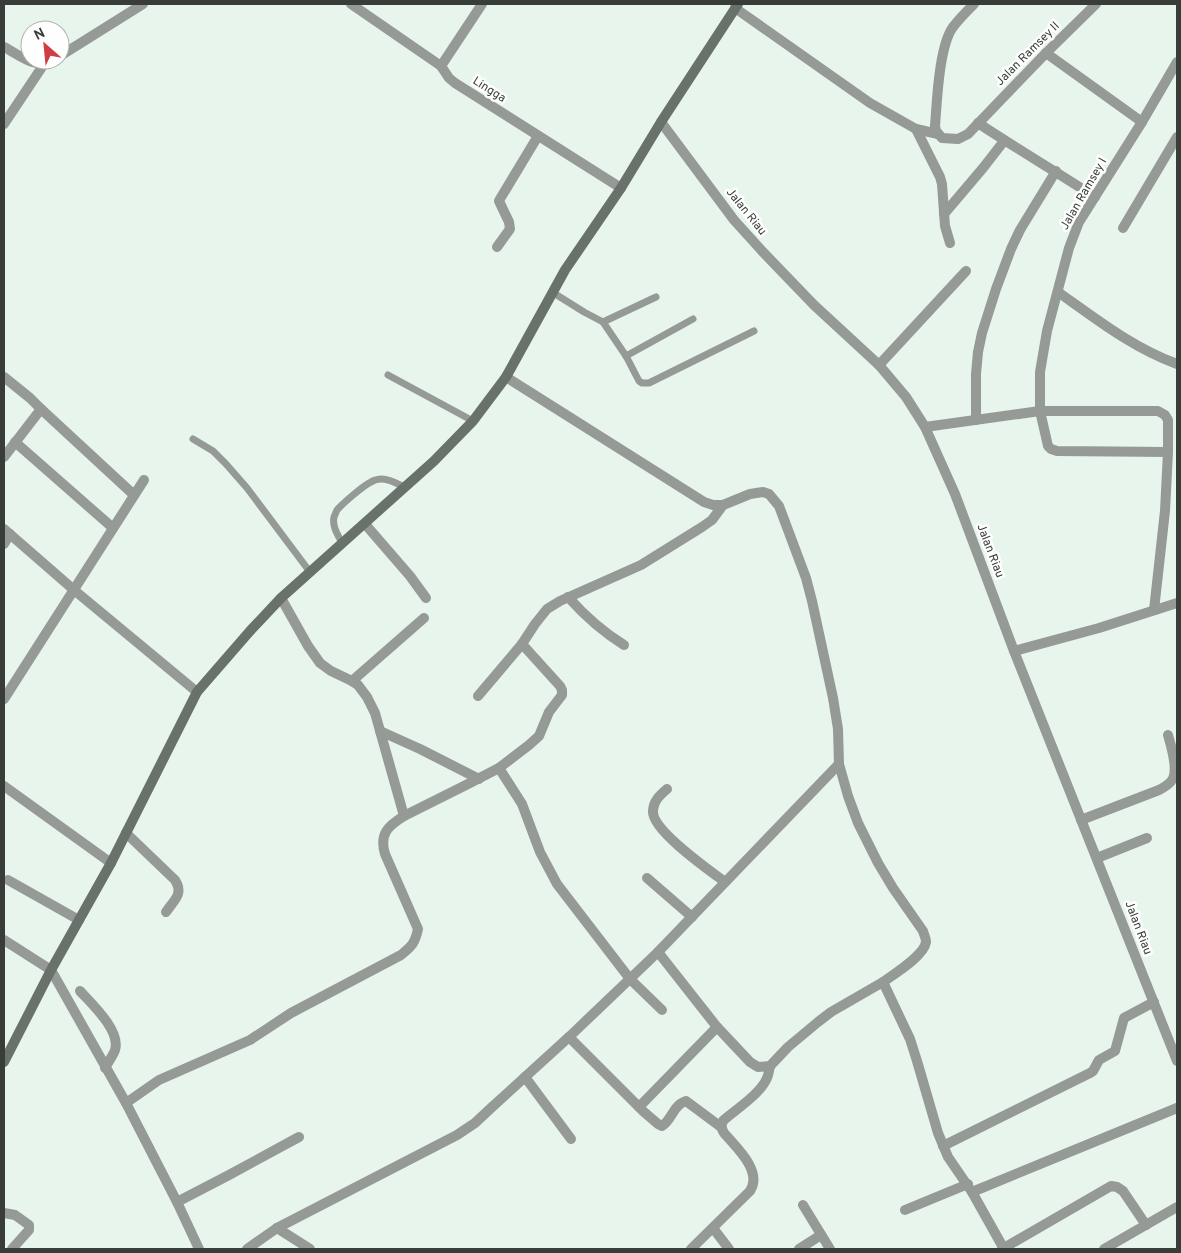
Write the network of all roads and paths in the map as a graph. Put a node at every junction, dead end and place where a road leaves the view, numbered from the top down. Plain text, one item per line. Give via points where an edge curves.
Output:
1 (143, 4) edge
2 (354, 4) edge
3 (482, 4) edge
4 (974, 4) edge
5 (1096, 4) edge
6 (737, 6) edge
7 (4, 47) edge
8 (70, 50) edge
9 (1046, 53) junction
10 (20, 56) edge
11 (1177, 62) edge
12 (441, 66) junction
13 (42, 70) edge
14 (661, 122) junction
15 (1142, 122) junction
16 (978, 123) junction
17 (4, 124) edge
18 (916, 129) junction
19 (938, 134) junction
20 (538, 136) junction
21 (1177, 136) edge
22 (1004, 140) junction
23 (1056, 171) junction
24 (621, 188) junction
25 (1095, 197) junction
26 (944, 214) junction
27 (1123, 228) dead end
28 (950, 243) dead end
29 (497, 247) dead end
30 (966, 271) dead end
31 (552, 292) junction
32 (1058, 292) junction
33 (656, 297) dead end
34 (693, 319) dead end
35 (603, 322) junction
36 (754, 331) dead end
37 (626, 356) junction
38 (1177, 364) edge
39 (879, 365) junction
40 (388, 375) dead end
41 (4, 377) edge
42 (506, 377) junction
43 (41, 409) junction
44 (1040, 411) junction
45 (976, 420) junction
46 (473, 421) junction
47 (925, 427) junction
48 (193, 439) dead end
49 (16, 442) junction
50 (1168, 452) junction
51 (4, 457) edge
52 (144, 480) dead end
53 (404, 487) junction
54 (134, 495) junction
55 (723, 505) junction
56 (365, 524) junction
57 (113, 528) junction
58 (6, 536) edge
59 (342, 544) junction
60 (310, 572) junction
61 (74, 590) junction
62 (281, 598) junction
63 (426, 598) dead end
64 (568, 598) junction
65 (1177, 603) edge
66 (1154, 610) junction
67 (424, 618) dead end
68 (522, 644) junction
69 (624, 645) dead end
70 (1014, 651) junction
71 (352, 680) junction
72 (197, 692) junction
73 (478, 696) dead end
74 (4, 699) edge
75 (380, 731) junction
76 (1168, 735) dead end
77 (839, 764) junction
78 (499, 768) junction
79 (479, 779) junction
80 (4, 786) edge
81 (667, 789) dead end
82 (404, 816) junction
83 (1081, 820) junction
84 (126, 833) junction
85 (1146, 838) dead end
86 (1097, 858) junction
87 (111, 863) junction
88 (647, 878) dead end
89 (8, 880) dead end
90 (725, 882) junction
91 (166, 912) dead end
92 (692, 916) junction
93 (79, 920) junction
94 (4, 940) edge
95 (658, 952) junction
96 (51, 970) junction
97 (630, 978) junction
98 (883, 982) junction
99 (80, 990) dead end
100 (1154, 1002) junction
101 (662, 1010) dead end
102 (718, 1027) junction
103 (569, 1037) junction
104 (5, 1056) edge
105 (1177, 1061) edge
106 (770, 1066) junction
107 (105, 1068) junction
108 (525, 1077) junction
109 (126, 1103) junction
110 (639, 1108) junction
111 (1177, 1108) edge
112 (721, 1127) junction
113 (299, 1137) dead end
114 (571, 1139) dead end
115 (943, 1146) junction
116 (970, 1188) junction
117 (177, 1202) junction
118 (803, 1204) dead end
119 (1177, 1206) edge
120 (905, 1210) dead end
121 (4, 1213) edge
122 (1146, 1225) junction
123 (277, 1228) junction
124 (713, 1228) junction
125 (821, 1235) junction
126 (12, 1249) edge
127 (199, 1249) edge
128 (247, 1249) edge
129 (310, 1249) edge
130 (691, 1249) edge
131 (729, 1249) edge
132 (798, 1249) edge
133 (830, 1249) edge
134 (1003, 1249) edge
135 (1104, 1249) edge

1 - 8 street
2 - 12 street, Lingga
3 - 12 street
4 - 19 street via 952,27 946,42 935,126
5 - 9 street, Jalan Ramsey II
6 - 14 main road
6 - 18 street, Jalan Ramsey II via 863,99
7 - 10 street
9 - 15 street
9 - 16 street, Jalan Ramsey II
11 - 15 street, Jalan Ramsey I
12 - 20 street, Lingga via 455,83
13 - 17 street
14 - 24 main road
14 - 39 street, Jalan Riau via 734,220 814,305
15 - 25 street, Jalan Ramsey I
16 - 19 street, Jalan Ramsey II via 968,134 958,138 942,138
16 - 22 street
18 - 19 street, Jalan Ramsey II
18 - 26 street via 940,177
20 - 24 street, Lingga
20 - 29 street via 499,201 510,229
21 - 27 street
22 - 23 street
22 - 26 street
23 - 25 street
23 - 45 street via 1020,230 996,289 978,352
24 - 31 main road
25 - 32 street, Jalan Ramsey I via 1074,234
26 - 28 street
30 - 39 street
31 - 35 lane
31 - 42 main road
32 - 38 street via 1142,348
32 - 44 street, Jalan Ramsey I via 1040,372
33 - 35 lane
34 - 37 lane
35 - 37 lane
36 - 37 lane via 647,384 639,380
39 - 47 street, Jalan Riau via 906,397
40 - 46 lane
41 - 43 street
42 - 46 main road
42 - 55 street via 697,498 713,505
43 - 49 street
43 - 54 street
44 - 45 street
44 - 50 street, Jalan Ramsey I via 1048,446 1053,450
44 - 50 street via 1158,411 1168,420
45 - 47 street
46 - 53 main road
47 - 70 street, Jalan Riau via 955,494
48 - 60 lane via 213,451 226,464
49 - 51 street
49 - 57 street
50 - 66 street
52 - 54 street
53 - 56 main road
53 - 59 lane via 383,479 374,480 337,510 335,528
54 - 57 street
55 - 64 street via 712,520 640,565
55 - 77 street via 762,492 769,494 779,506 806,578 819,631 834,698
56 - 59 main road
56 - 63 street
57 - 61 street
58 - 61 street
59 - 60 main road
60 - 62 main road
61 - 72 street
61 - 74 street
62 - 71 street via 316,658 331,671
62 - 72 main road
64 - 68 street via 543,614
64 - 69 street
65 - 66 street
66 - 70 street
67 - 71 street
68 - 73 street
68 - 78 street via 560,686 563,694 549,712 535,740
70 - 83 street, Jalan Riau
71 - 75 street via 371,705
72 - 84 main road
75 - 79 street
75 - 82 street
76 - 83 street via 1175,769 1170,783
77 - 90 street
77 - 98 street via 868,844 926,938 920,953
78 - 79 street
78 - 97 street via 522,804 540,852 557,884
79 - 82 street
80 - 87 street
81 - 90 street via 654,803 657,824 689,855
82 - 109 street via 388,828 383,841 385,854 418,929 412,946 250,1040 160,1080
83 - 86 street, Jalan Riau
84 - 87 main road
84 - 91 street via 179,886 179,893
85 - 86 street
86 - 100 street, Jalan Riau
87 - 93 main road
88 - 92 street
89 - 93 street
90 - 92 street
92 - 95 street
93 - 96 main road
94 - 96 street
95 - 97 street
95 - 102 street
96 - 104 main road
96 - 107 street
97 - 101 street
97 - 103 street
98 - 106 street via 831,1012
98 - 115 street via 910,1039
99 - 107 street via 115,1036 116,1049
100 - 105 street, Jalan Riau
100 - 115 street via 1124,1018 1115,1052 1099,1060 1093,1071
102 - 106 street via 752,1065 758,1068
102 - 110 street
103 - 108 street
103 - 110 street
106 - 112 street via 764,1085 722,1121
107 - 109 street
108 - 114 street
108 - 123 street via 475,1123 457,1135
109 - 117 street
110 - 112 street via 662,1126 686,1101
111 - 116 street
112 - 124 street via 744,1156 754,1181 750,1191
113 - 117 street
115 - 116 street
116 - 120 street
116 - 134 street
117 - 127 street
118 - 125 street
119 - 122 street
121 - 126 street via 15,1215 29,1225 29,1230
122 - 134 street via 1123,1191 1111,1186
122 - 135 street
123 - 128 street
123 - 129 street
124 - 130 street
124 - 131 street
125 - 132 street
125 - 133 street

